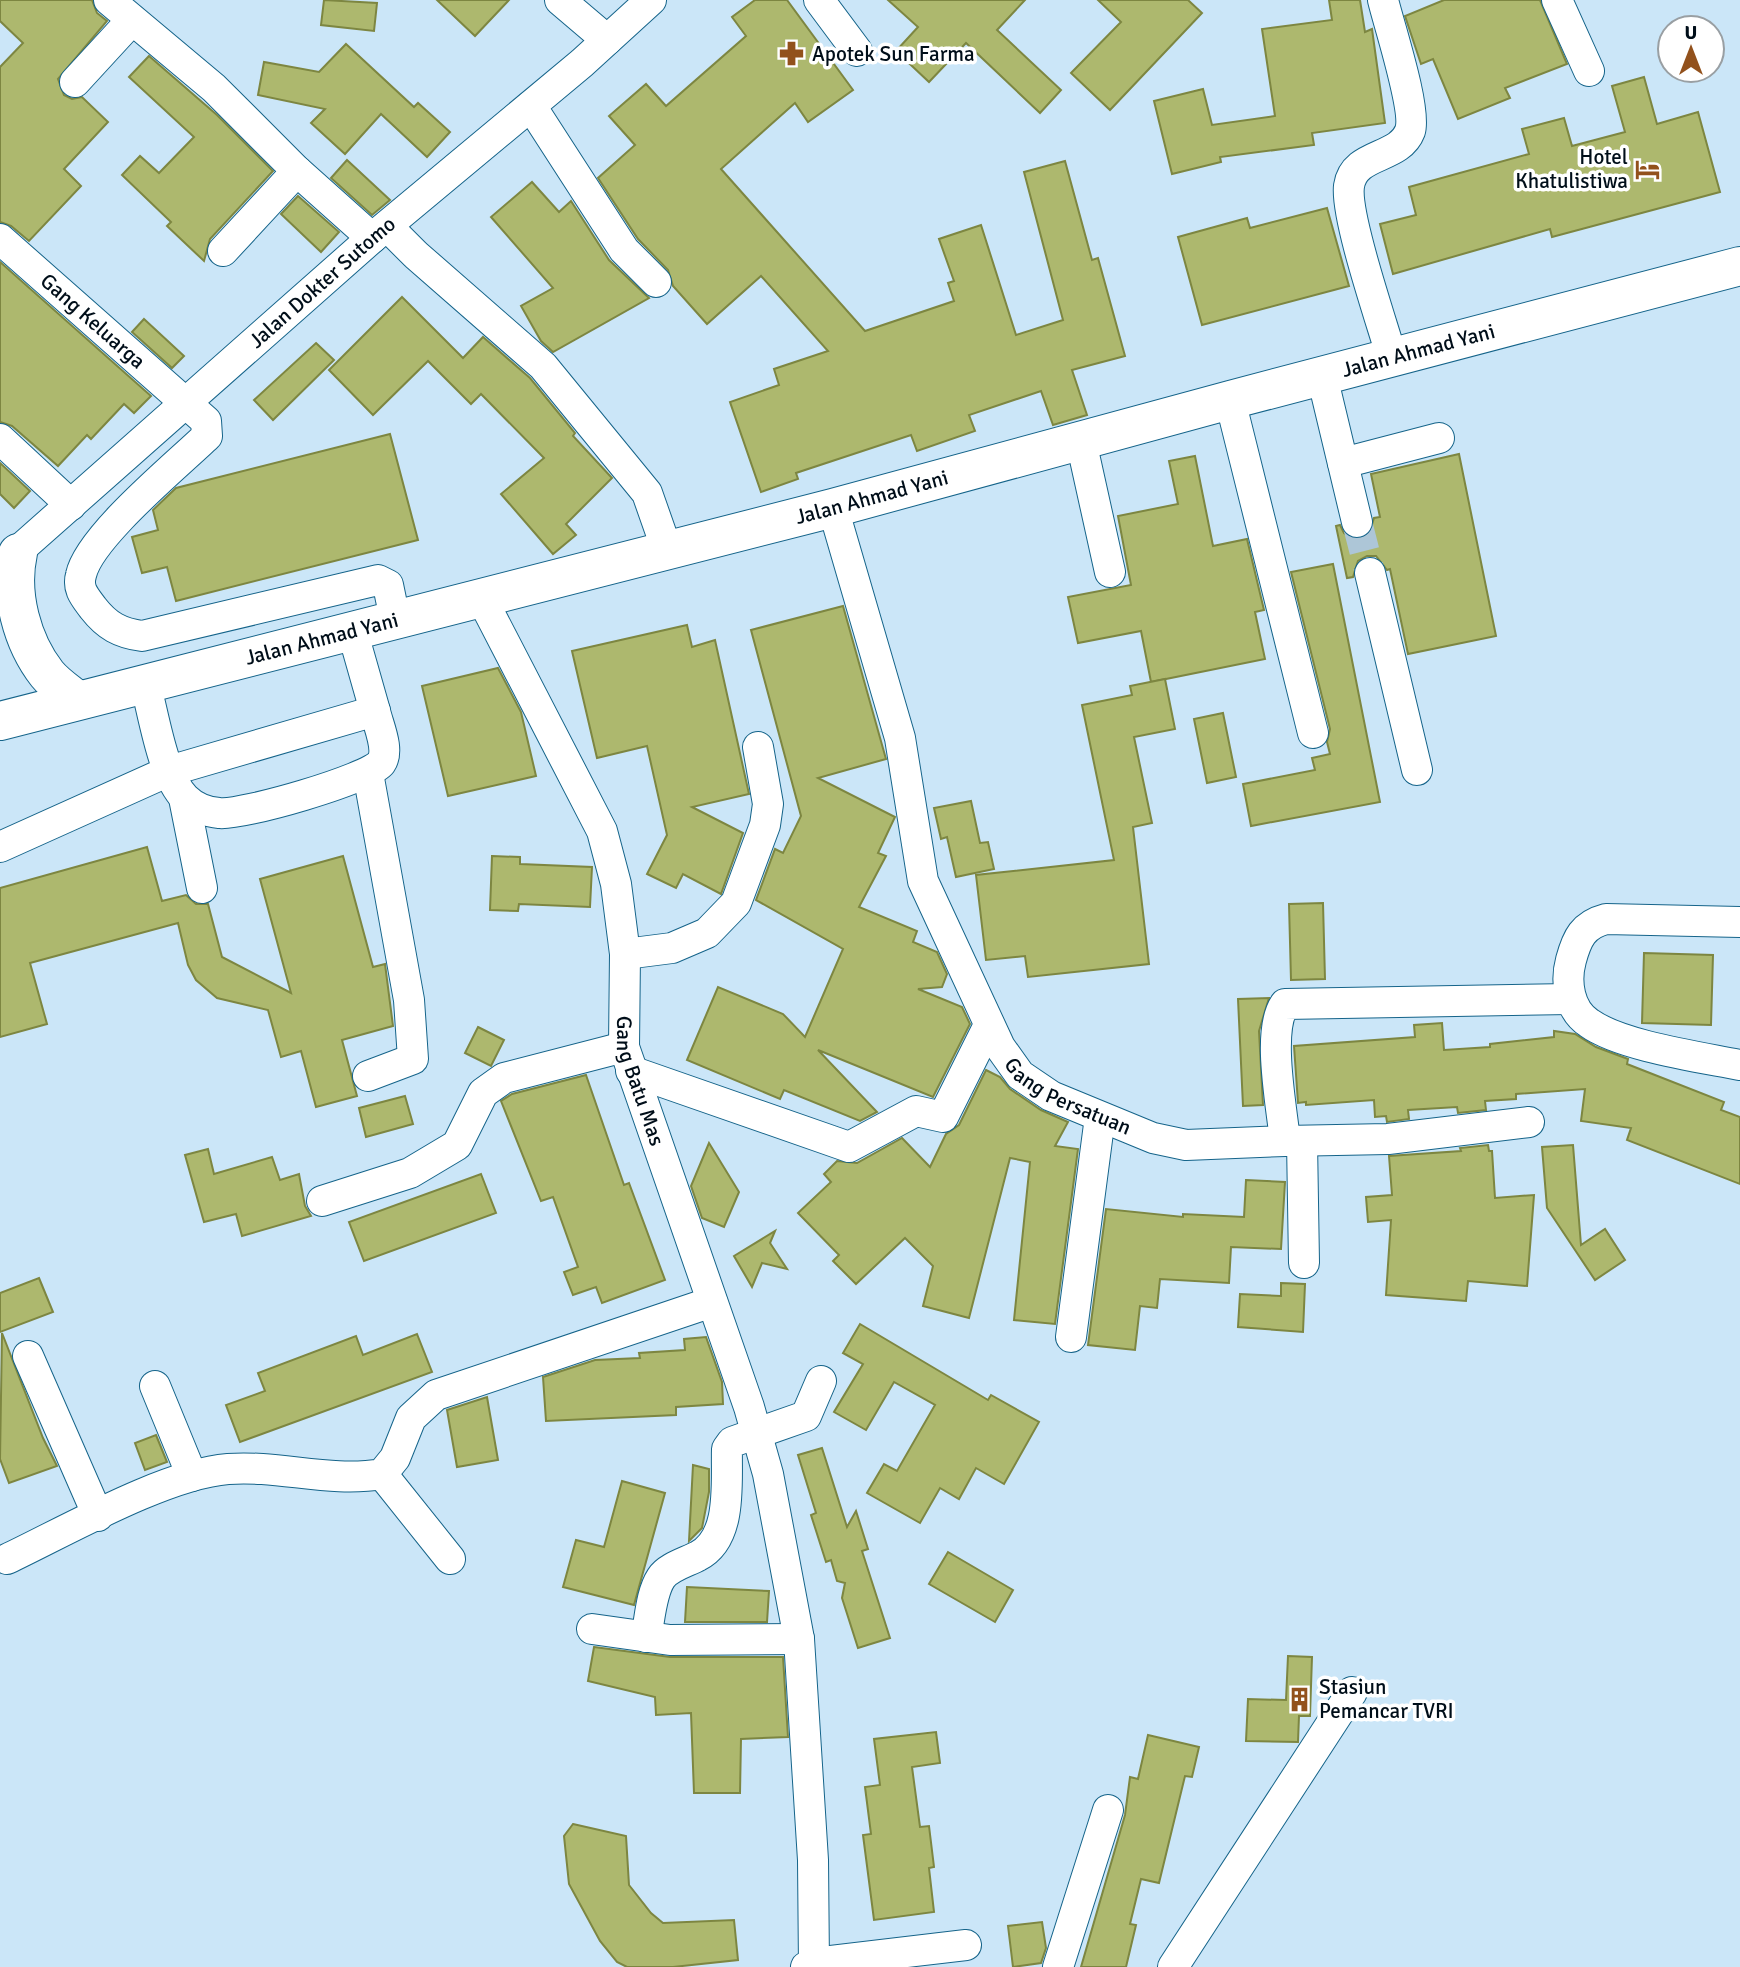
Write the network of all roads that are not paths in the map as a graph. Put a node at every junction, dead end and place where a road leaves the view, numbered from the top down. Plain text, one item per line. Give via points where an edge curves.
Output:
1 (109, 0) edge
2 (560, 0) edge
3 (651, 0) edge
4 (819, 0) edge
5 (1383, 0) edge
6 (1557, 0) edge
7 (132, 20) junction
8 (607, 40) junction
9 (857, 51) dead end
10 (1589, 71) dead end
11 (75, 82) dead end
12 (531, 106) junction
13 (297, 171) junction
14 (380, 232) junction
15 (0, 239) edge
16 (223, 251) dead end
17 (1740, 267) edge
18 (656, 282) dead end
19 (1392, 358) junction
20 (1322, 376) junction
21 (1230, 400) junction
22 (184, 404) junction
23 (1439, 438) dead end
24 (0, 439) edge
25 (1081, 441) junction
26 (1343, 463) junction
27 (71, 505) junction
28 (834, 509) junction
29 (1357, 522) tunnel mouth
30 (667, 551) junction
31 (7, 558) edge
32 (1110, 572) dead end
33 (1370, 573) tunnel mouth
34 (481, 597) junction
35 (395, 619) junction
36 (352, 630) junction
37 (145, 683) junction
38 (77, 700) junction
39 (375, 711) junction
40 (0, 721) edge
41 (1313, 733) dead end
42 (758, 747) dead end
43 (1417, 770) dead end
44 (169, 771) junction
45 (368, 773) junction
46 (184, 798) junction
47 (0, 846) edge
48 (202, 888) dead end
49 (1740, 922) edge
50 (625, 954) junction
51 (1570, 999) junction
52 (989, 1025) junction
53 (627, 1059) junction
54 (1740, 1065) edge
55 (368, 1076) dead end
56 (1100, 1117) junction
57 (1529, 1122) dead end
58 (1294, 1141) junction
59 (322, 1201) dead end
60 (1304, 1263) dead end
61 (712, 1302) junction
62 (1071, 1337) dead end
63 (28, 1356) dead end
64 (821, 1381) dead end
65 (155, 1386) dead end
66 (758, 1433) junction
67 (382, 1474) junction
68 (192, 1476) junction
69 (99, 1516) junction
70 (7, 1559) dead end
71 (450, 1559) dead end
72 (592, 1629) dead end
73 (646, 1637) junction
74 (799, 1639) junction
75 (1352, 1692) dead end
76 (1108, 1810) dead end
77 (966, 1945) dead end
78 (811, 1966) edge
79 (1058, 1967) edge
80 (1173, 1967) edge

1 - 7 street
2 - 8 street
3 - 8 street, Jalan Dokter Sutomo
4 - 9 street
5 - 19 street via 1412,122 1402,143 1359,165 1349,186
6 - 10 street
7 - 11 street
7 - 13 street via 214,88
8 - 12 street, Jalan Dokter Sutomo
12 - 14 street, Jalan Dokter Sutomo
12 - 18 street via 624,250
13 - 14 street
13 - 16 street
14 - 22 street, Jalan Dokter Sutomo
14 - 30 street via 416,256 543,366 647,493
15 - 22 street, Gang Keluarga
17 - 19 main road, Jalan Ahmad Yani
19 - 20 main road, Jalan Ahmad Yani
20 - 21 main road, Jalan Ahmad Yani
20 - 26 street
21 - 25 main road, Jalan Ahmad Yani
21 - 41 street
22 - 27 street, Jalan Dokter Sutomo
22 - 35 street, Gang Keluarga via 206,421 207,436 96,544 81,573 80,590 105,624 142,636 378,580 388,585
23 - 26 street
24 - 27 street
25 - 28 main road, Jalan Ahmad Yani
25 - 32 street
26 - 29 street
27 - 31 street, Jalan Dokter Sutomo
28 - 30 main road, Jalan Ahmad Yani
28 - 52 street, Gang Persatuan via 900,738 923,881
30 - 34 main road, Jalan Ahmad Yani
31 - 38 main road via 32,649 48,676
33 - 43 street
34 - 35 main road, Jalan Ahmad Yani
34 - 50 street, Gang Batu Mas via 602,831 616,884
35 - 36 main road, Jalan Ahmad Yani
36 - 37 main road, Jalan Ahmad Yani
36 - 39 street
37 - 38 main road, Jalan Ahmad Yani
37 - 44 street
38 - 40 main road, Jalan Ahmad Yani
39 - 44 street
39 - 45 street via 385,750 382,762
42 - 50 street via 768,804 736,903 707,933 672,948
44 - 46 street
44 - 47 street
45 - 46 street via 270,806 221,814 200,809
45 - 55 street via 409,1000 413,1059
46 - 48 street
49 - 51 street via 1606,919 1590,923 1576,941 1569,968
50 - 53 street, Gang Batu Mas
51 - 54 street via 1588,1023 1601,1030
51 - 58 street via 1285,1004 1277,1020 1278,1065
52 - 53 street via 943,1117 916,1111 849,1147 780,1124
52 - 56 street, Gang Persatuan via 1020,1075 1051,1096
53 - 59 street via 504,1079 483,1093 457,1145 410,1173
53 - 61 street, Gang Batu Mas
56 - 58 street, Gang Persatuan via 1185,1145
56 - 62 street
57 - 58 street, Gang Persatuan via 1388,1139
58 - 60 street
61 - 66 street, Gang Batu Mas
61 - 67 street via 436,1395 411,1418 395,1458
63 - 69 street
64 - 66 street via 806,1416
65 - 68 street
66 - 73 street via 732,1442 727,1449 726,1494 718,1530 702,1554 665,1572
66 - 74 street, Gang Batu Mas
67 - 68 street via 356,1479 229,1469
67 - 71 street
68 - 69 street
69 - 70 street
72 - 73 street
73 - 74 street
74 - 78 street, Gang Batu Mas via 813,1860
75 - 80 street
76 - 79 street
77 - 78 street

